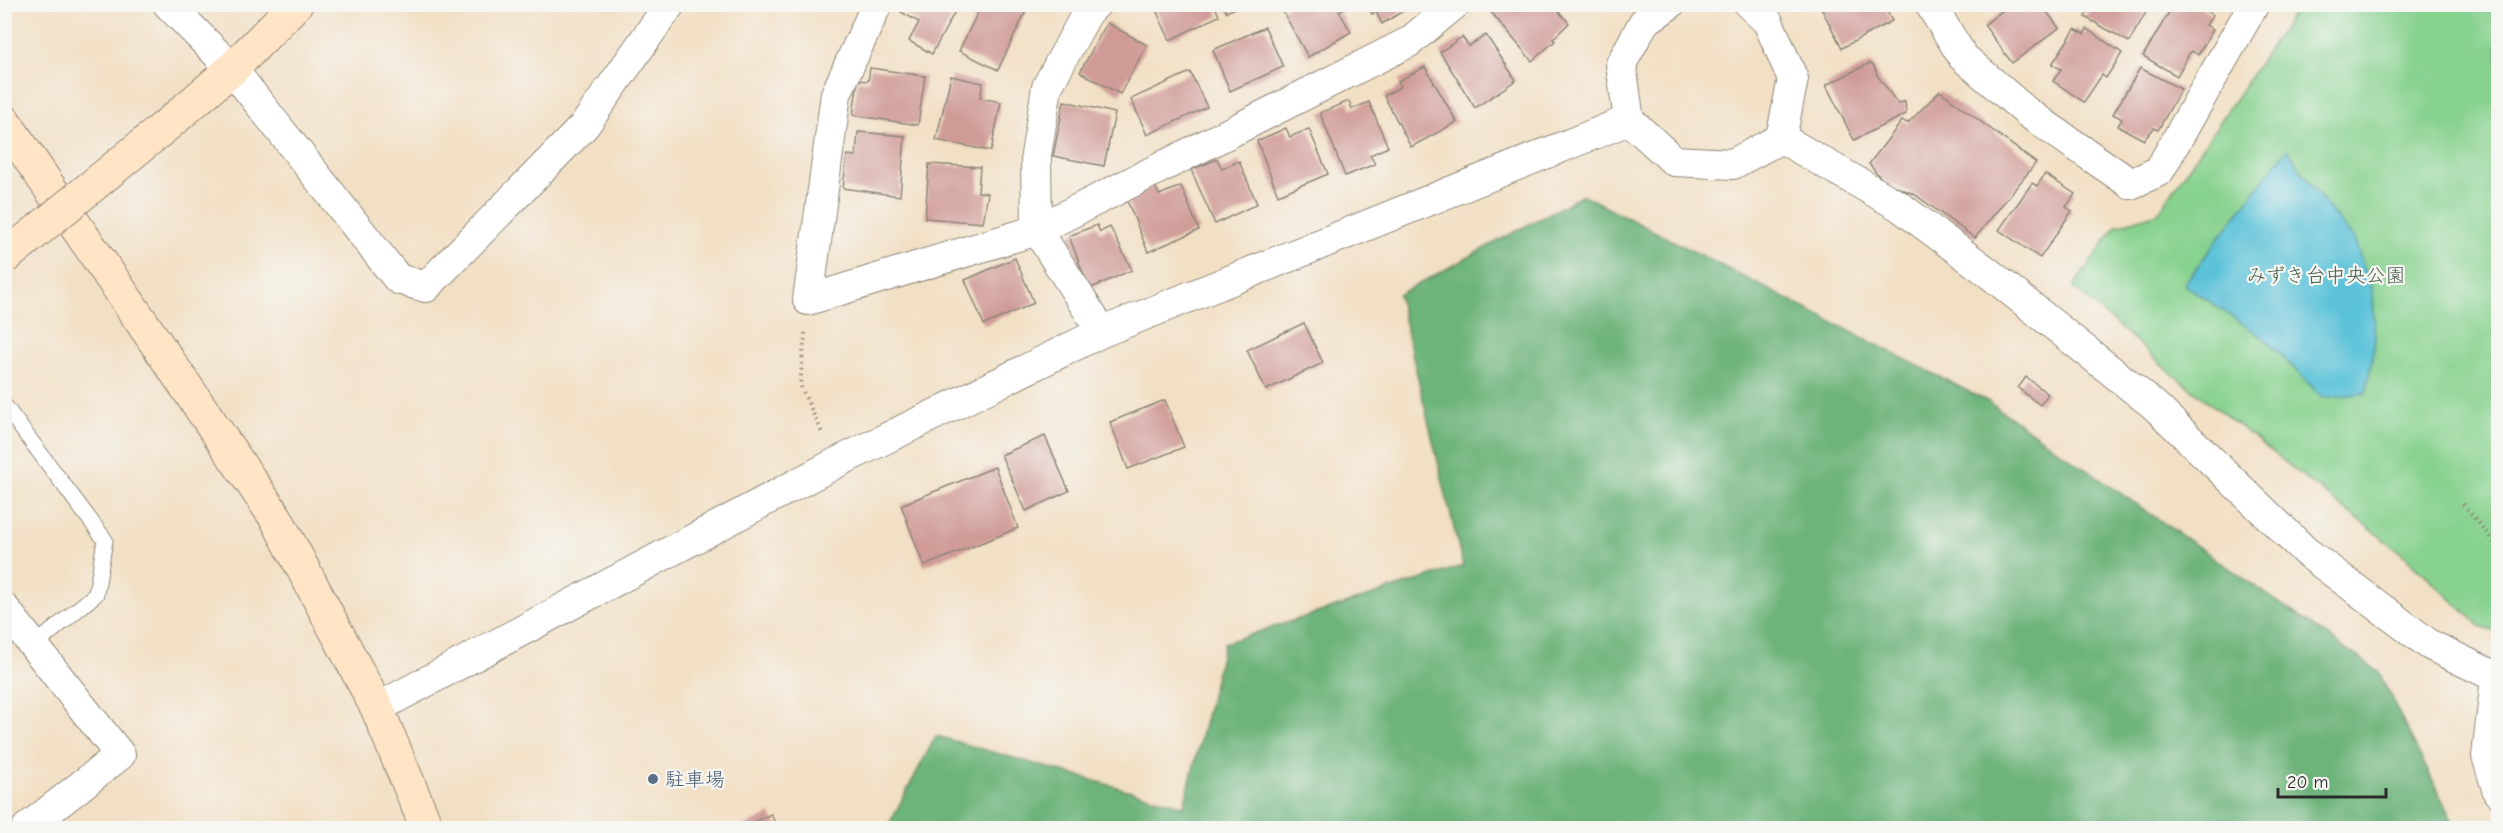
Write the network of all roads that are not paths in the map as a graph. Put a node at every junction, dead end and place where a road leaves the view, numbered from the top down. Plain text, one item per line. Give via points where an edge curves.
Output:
1 (168, 4) edge
2 (296, 4) edge
3 (670, 4) edge
4 (877, 4) edge
5 (1096, 4) edge
6 (1455, 4) edge
7 (1670, 4) edge
8 (1749, 4) edge
9 (1930, 4) edge
10 (2254, 4) edge
11 (232, 69) junction
12 (1629, 120) junction
13 (4, 121) edge
14 (1781, 138) junction
15 (1037, 230) junction
16 (4, 258) edge
17 (1102, 332) junction
18 (4, 405) edge
19 (4, 608) edge
20 (34, 646) junction
21 (2497, 678) edge
22 (377, 708) junction
23 (2499, 792) edge
24 (27, 828) edge
25 (427, 828) edge

1 - 11 street
2 - 11 street
3 - 11 street via 584,126 426,287 398,279
4 - 15 street via 836,94 808,300
5 - 15 street via 1087,13 1047,87 1036,155
6 - 15 street via 1409,42
7 - 12 street via 1644,22 1621,64
8 - 14 street via 1768,22 1793,79
9 - 10 street via 1963,57 2028,113 2131,184 2159,171
11 - 16 street, bridge
12 - 14 street via 1674,161 1733,164
12 - 17 street
13 - 22 street via 276,518
14 - 21 street via 1899,206 1985,270 2155,406 2305,551 2430,645
15 - 17 street
17 - 22 street via 836,463
18 - 20 lane via 105,540 96,594
19 - 20 street
20 - 24 street via 120,755
21 - 23 street via 2487,756
22 - 25 street

